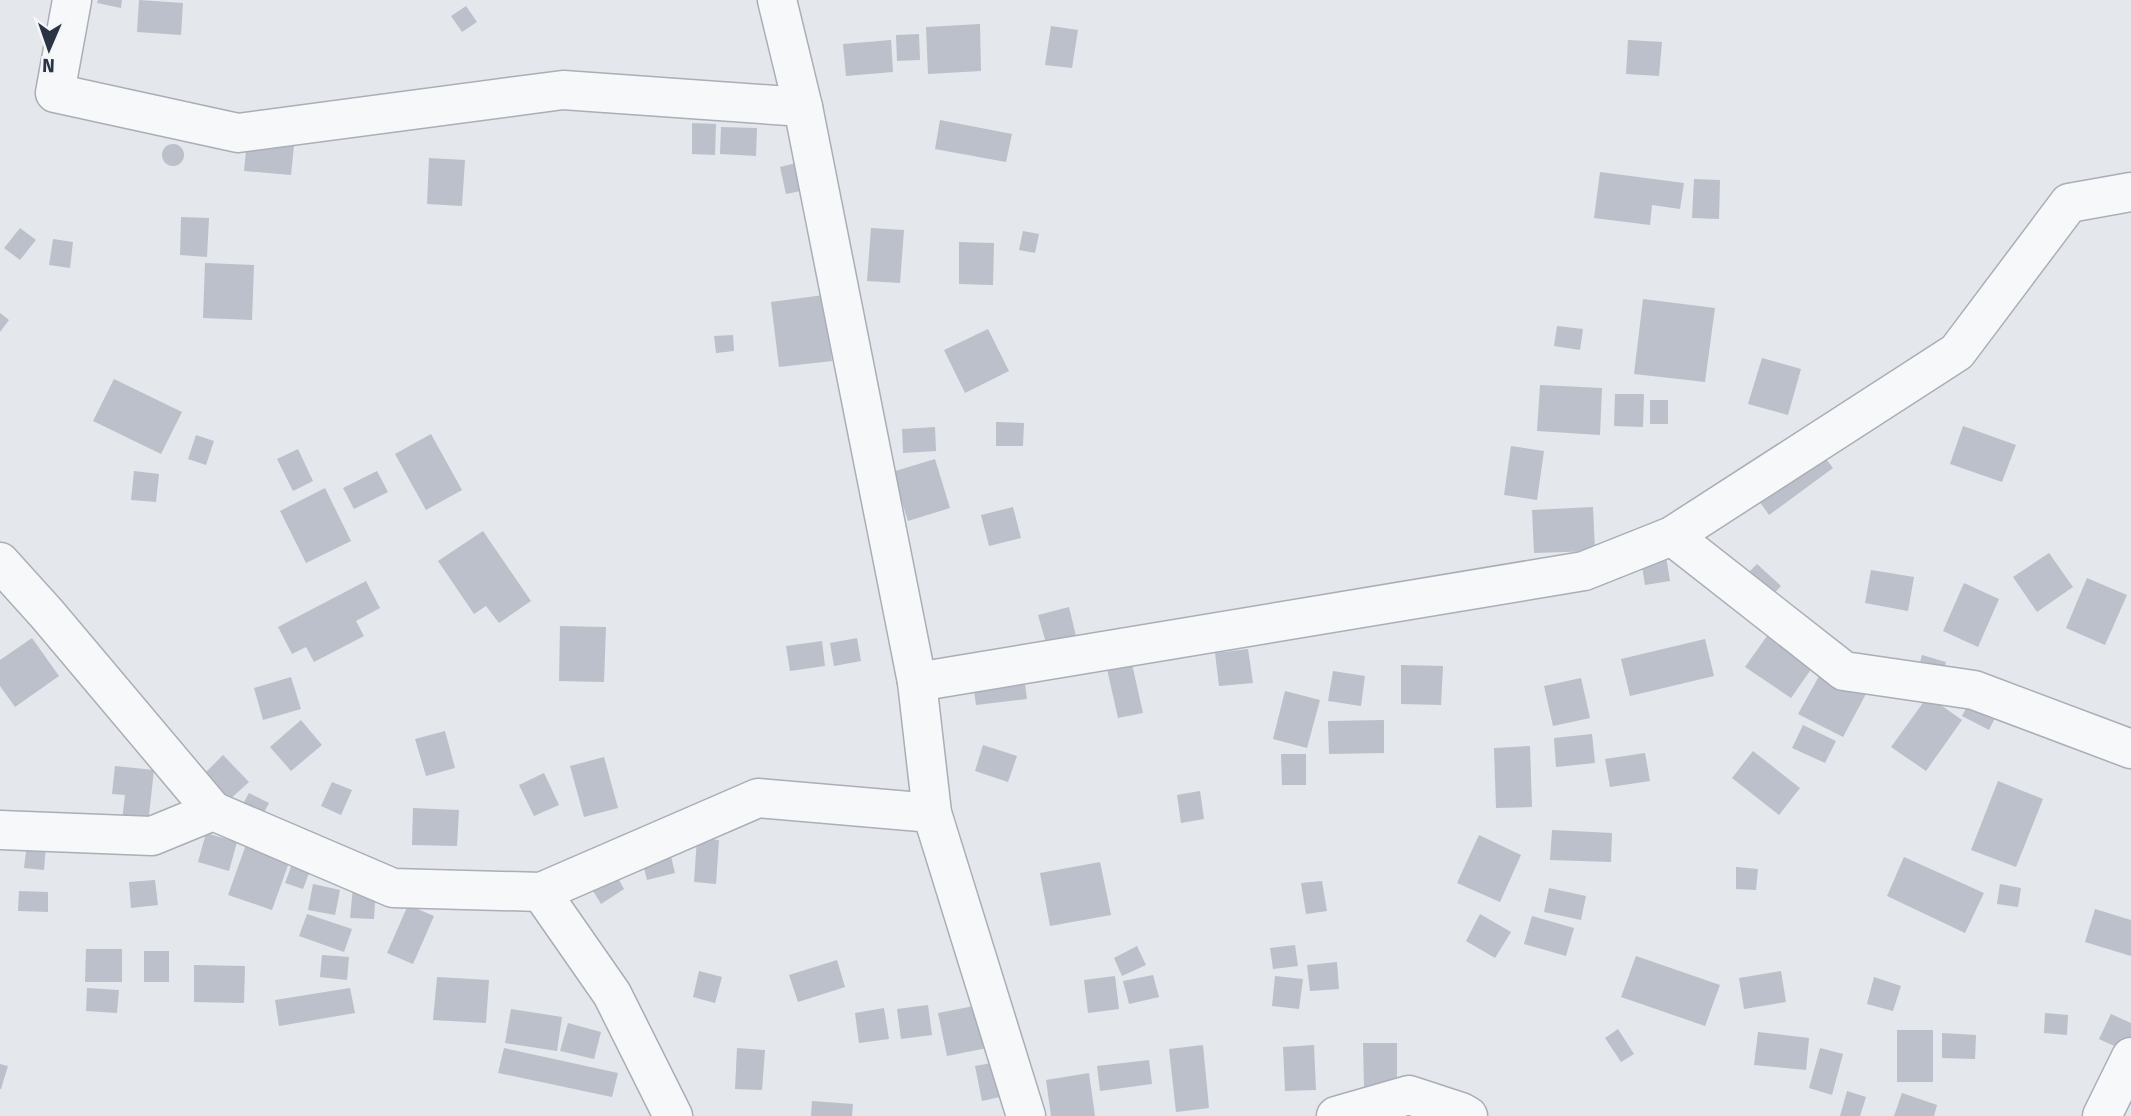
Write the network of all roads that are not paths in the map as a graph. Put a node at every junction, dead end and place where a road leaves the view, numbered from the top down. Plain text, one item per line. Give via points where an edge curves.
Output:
1 (72, 0) edge
2 (777, 0) edge
3 (803, 107) junction
4 (2131, 192) edge
5 (1672, 536) junction
6 (0, 562) edge
7 (917, 682) junction
8 (2131, 749) edge
9 (213, 811) junction
10 (932, 813) junction
11 (0, 830) edge
12 (541, 892) junction
13 (2131, 1057) edge
14 (673, 1116) edge
15 (1026, 1116) edge
16 (1336, 1116) edge
17 (1468, 1116) edge
18 (2102, 1116) edge

1 - 3 street via 55,93 238,133 563,90
2 - 3 street
3 - 7 street
4 - 5 street via 2070,203 1957,352
5 - 7 street via 1584,571
5 - 8 street via 1844,671 1974,690
6 - 9 street
7 - 10 street
9 - 11 street via 152,836
9 - 12 street via 393,888
10 - 12 street via 758,798
10 - 15 street
12 - 14 street via 612,994
13 - 18 street
16 - 17 street via 1409,1096

